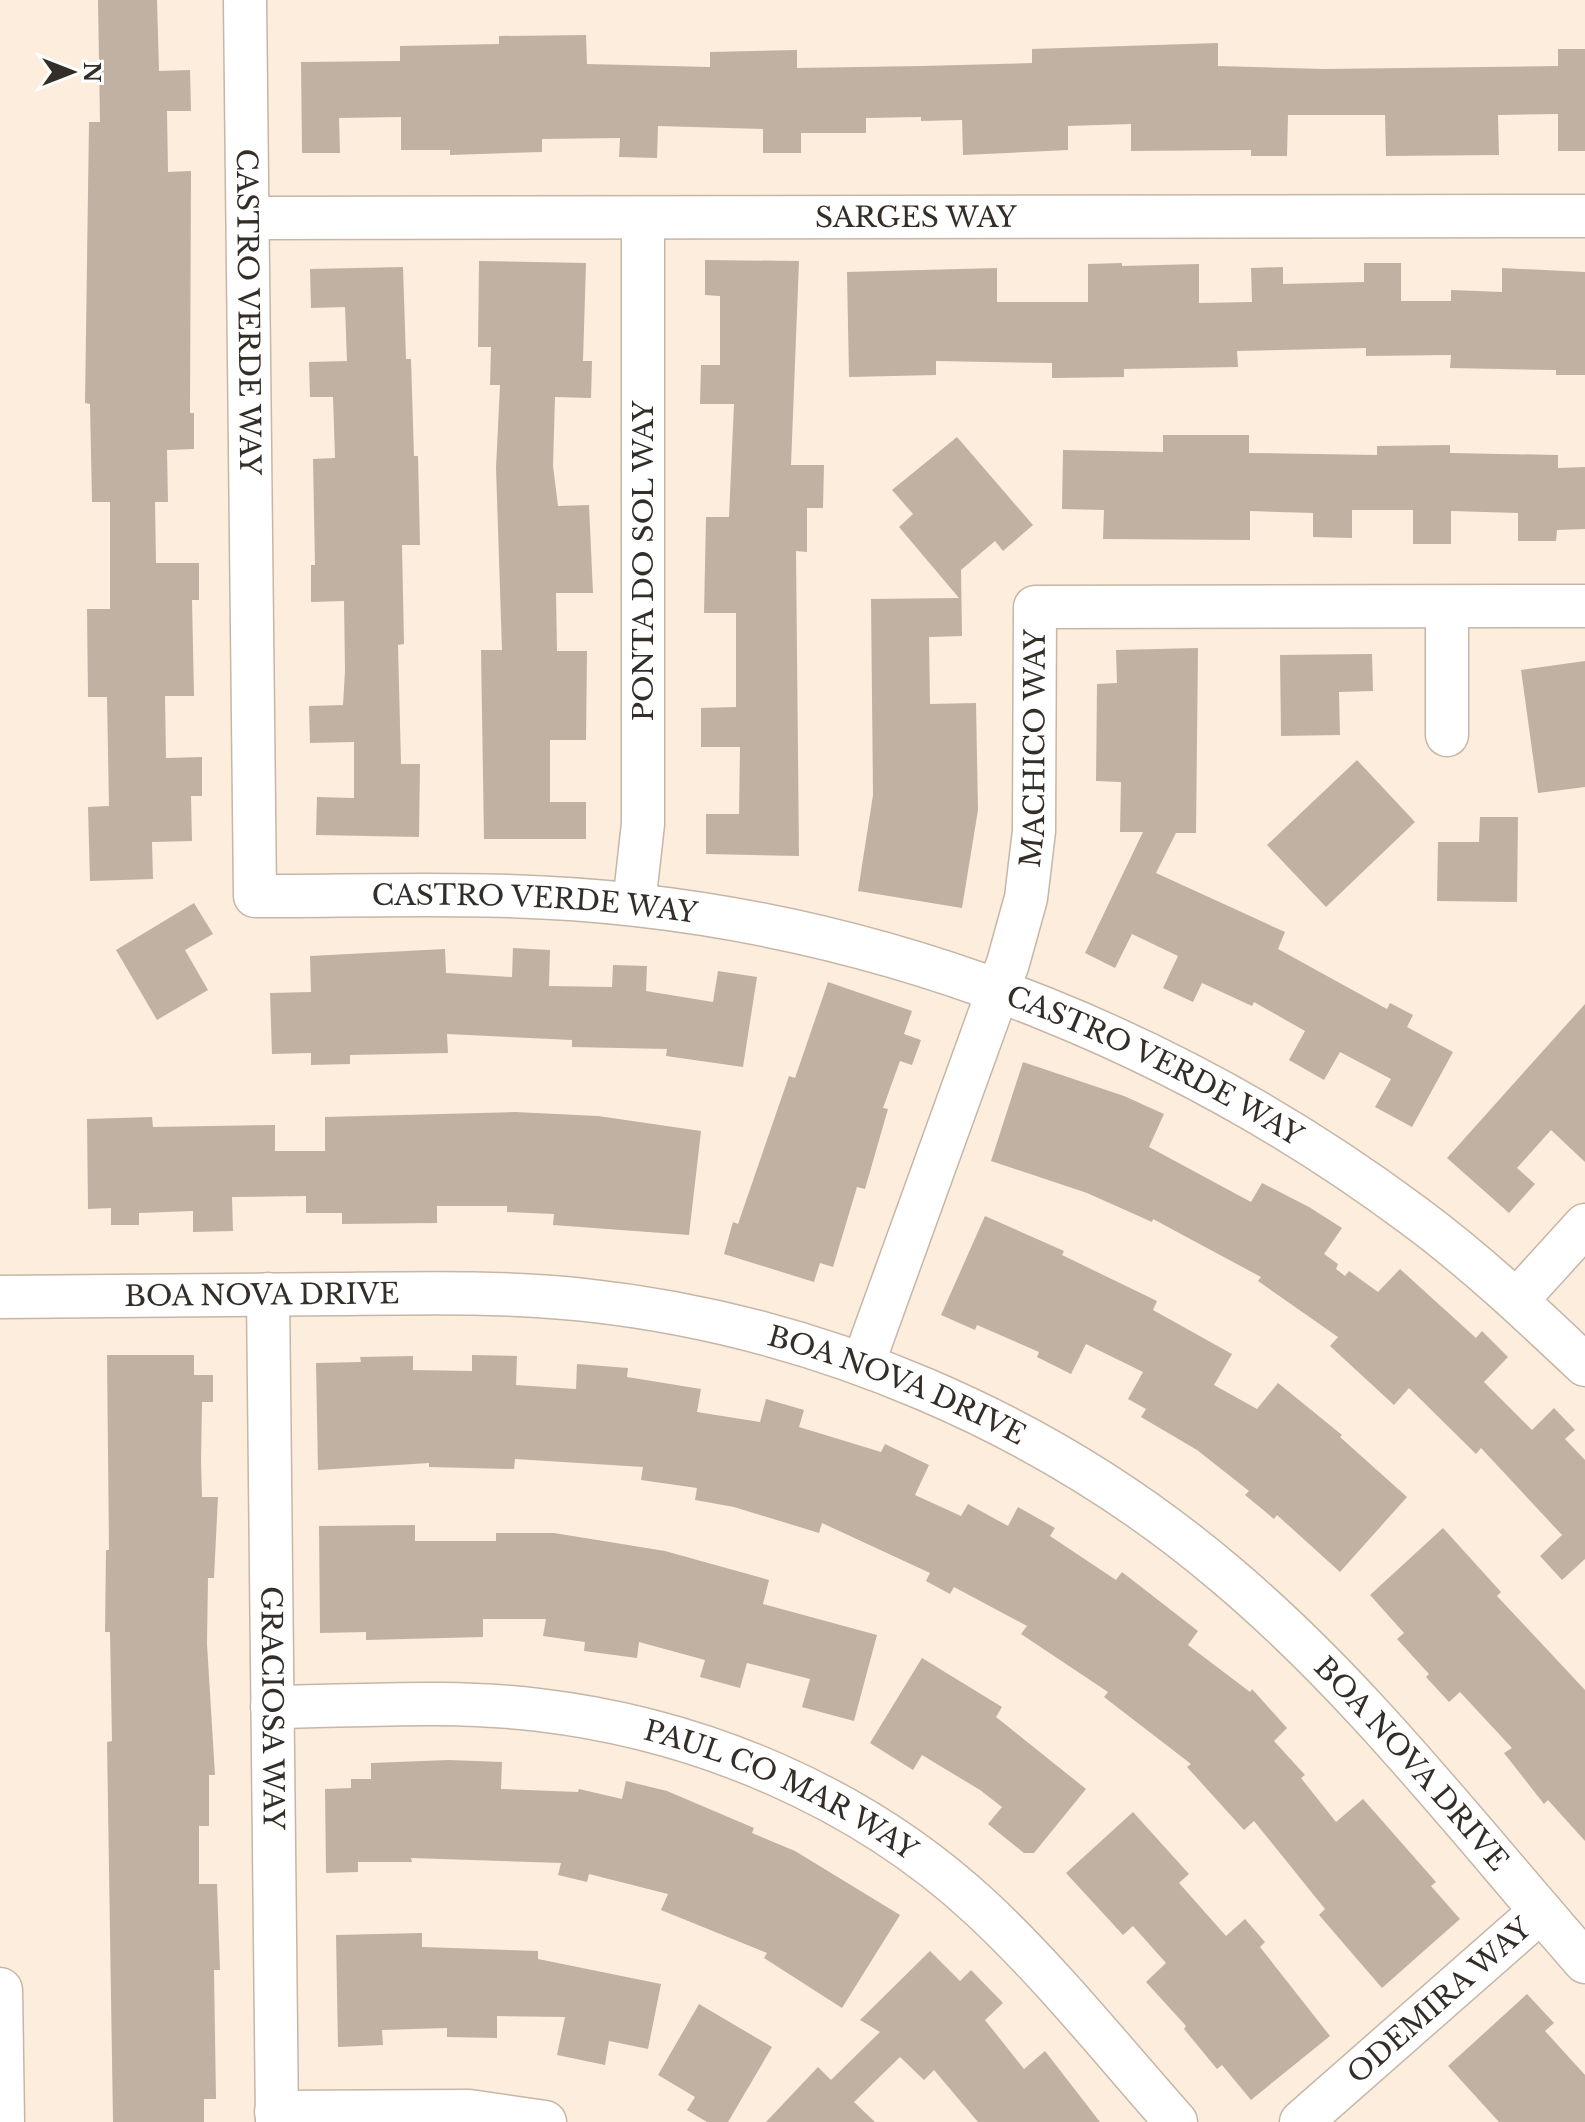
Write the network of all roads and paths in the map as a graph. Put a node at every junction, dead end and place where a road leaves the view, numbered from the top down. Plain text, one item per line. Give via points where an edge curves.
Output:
1 (245, 0) edge
2 (1585, 216) edge
3 (248, 218) junction
4 (643, 218) junction
5 (1585, 606) edge
6 (1447, 607) junction
7 (1447, 735) dead end
8 (634, 904) junction
9 (998, 990) junction
10 (1585, 1225) edge
11 (268, 1294) junction
12 (0, 1297) edge
13 (1517, 1300) junction
14 (863, 1364) junction
15 (1585, 1365) edge
16 (272, 1707) junction
17 (1541, 1911) junction
18 (1585, 1962) edge
19 (0, 1990) edge
20 (276, 2117) edge
21 (2, 2122) edge
22 (545, 2122) edge
23 (1176, 2122) edge
24 (1301, 2122) edge

1 - 3 street, CASTRO VERDE WAY
2 - 4 street, SARGES WAY
3 - 4 street, SARGES WAY
3 - 8 street, CASTRO VERDE WAY via 255,896 515,895
4 - 8 street, PONTA DO SOL WAY via 643,824
5 - 6 street, MACHICO WAY
6 - 7 street
6 - 9 street, MACHICO WAY via 1035,607 1034,831 1026,898
8 - 9 street, CASTRO VERDE WAY via 839,941
9 - 13 street, CASTRO VERDE WAY via 1119,1040 1235,1099 1358,1175
9 - 14 street, MACHICO WAY
10 - 13 street
11 - 12 street, BOA NOVA DRIVE
11 - 14 street, BOA NOVA DRIVE via 476,1293 583,1300 760,1332
11 - 16 street, GRACIOSA WAY
13 - 15 street, CASTRO VERDE WAY
14 - 17 street, BOA NOVA DRIVE via 967,1408 1066,1460 1220,1568 1354,1699
16 - 20 street, GRACIOSA WAY
16 - 23 street, PAUL CO MAR WAY via 475,1705 597,1718 687,1741 801,1786 907,1850 980,1907
17 - 18 street, BOA NOVA DRIVE
17 - 24 street, ODEMIRA WAY
19 - 21 main road
20 - 22 street via 469,2111

